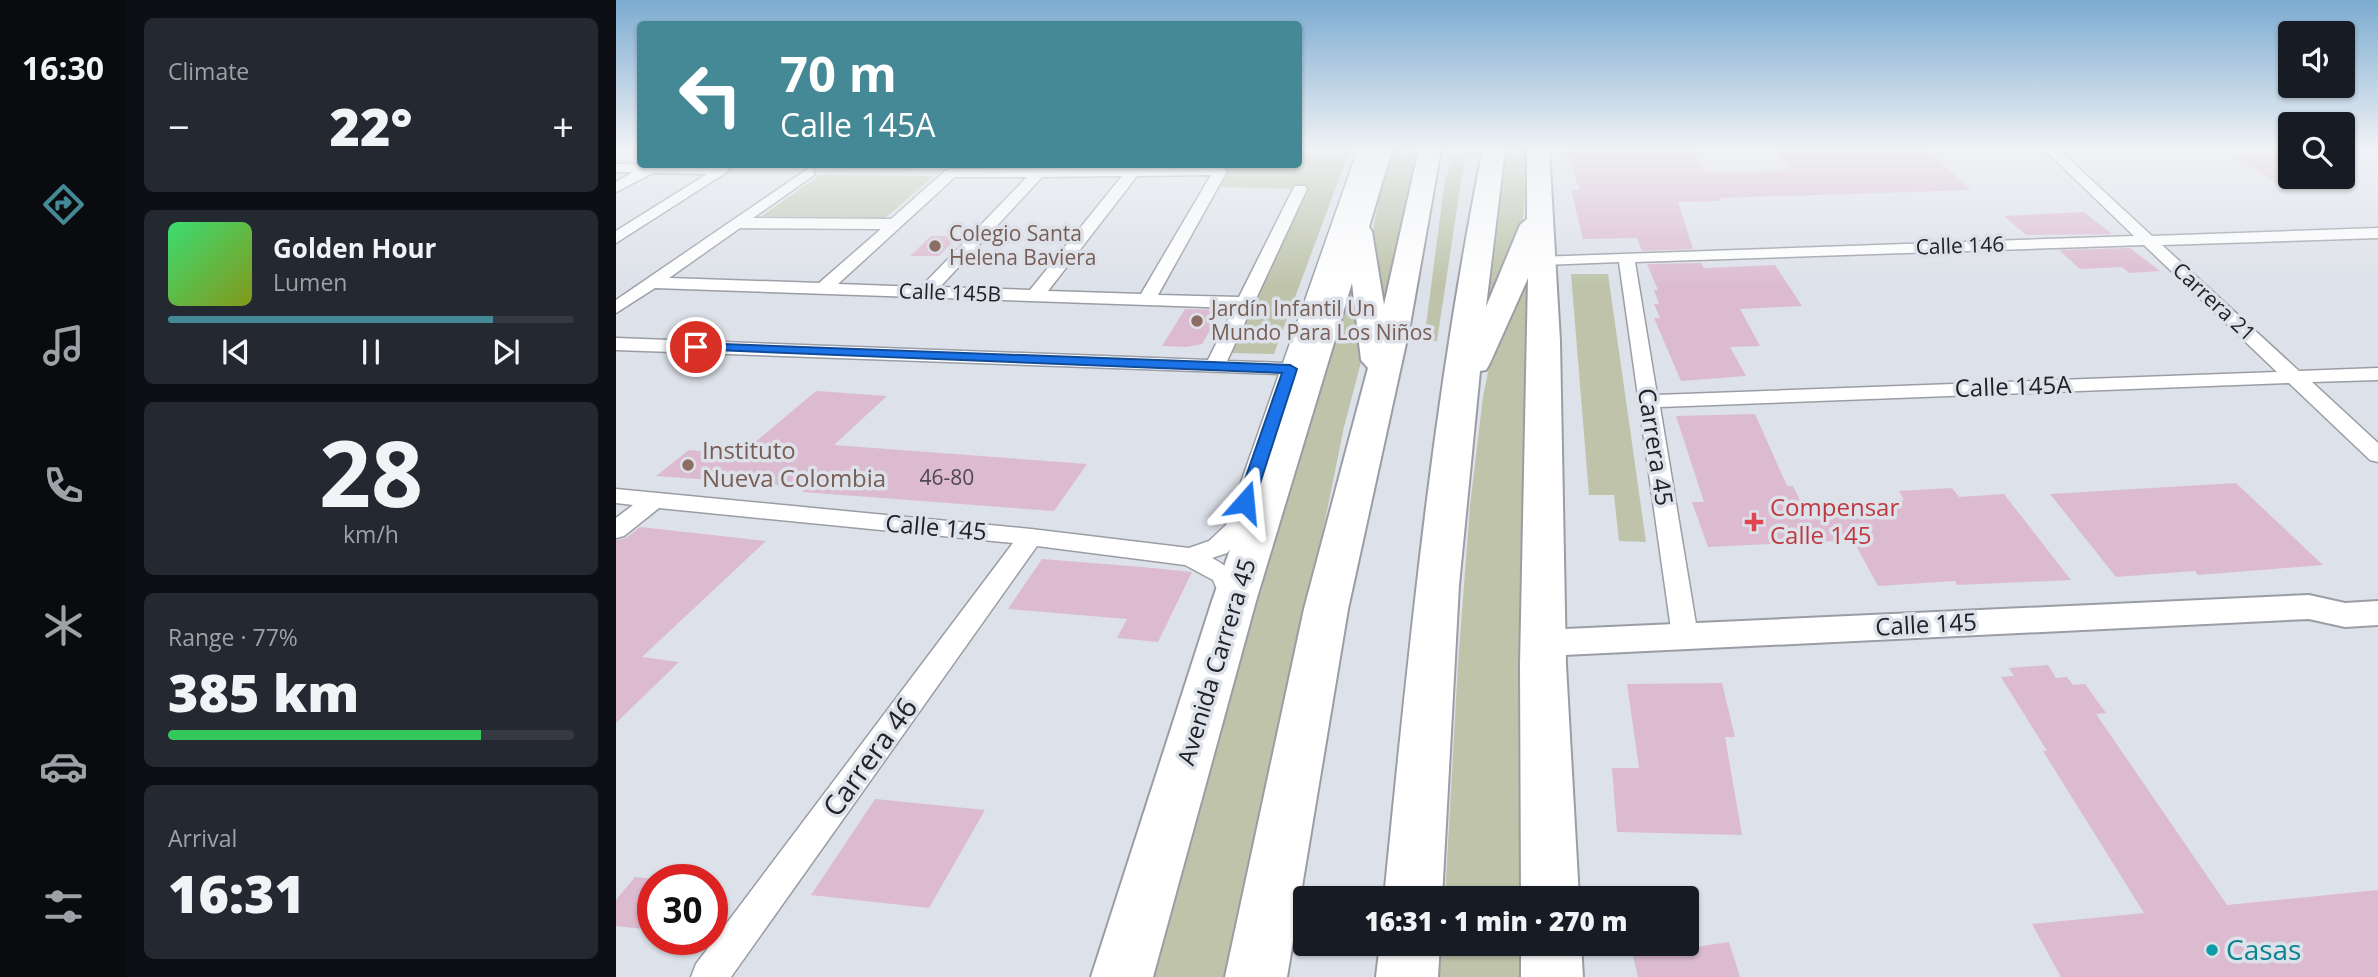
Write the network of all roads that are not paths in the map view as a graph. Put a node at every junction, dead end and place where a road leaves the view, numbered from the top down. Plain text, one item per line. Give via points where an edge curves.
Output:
1 (684, 195) edge
2 (778, 195) edge
3 (927, 195) edge
4 (1018, 195) edge
5 (1115, 195) edge
6 (1206, 195) edge
7 (1297, 195) edge
8 (1349, 195) edge
9 (1367, 195) edge
10 (1420, 195) edge
11 (1485, 195) edge
12 (1540, 195) edge
13 (2098, 195) edge
14 (1540, 206) junction
15 (739, 223) junction
16 (1358, 223) junction
17 (895, 224) junction
18 (2378, 233) edge
19 (616, 238) edge
20 (2146, 240) junction
21 (1626, 257) junction
22 (1543, 260) junction
23 (654, 283) junction
24 (823, 289) junction
25 (926, 292) junction
26 (1035, 296) junction
27 (1146, 300) junction
28 (1246, 303) junction
29 (616, 308) edge
30 (616, 344) edge
31 (1215, 366) junction
32 (1290, 369) junction
33 (2378, 374) edge
34 (2294, 377) junction
35 (1381, 382) junction
36 (1462, 386) junction
37 (1648, 401) junction
38 (2378, 455) edge
39 (616, 496) edge
40 (653, 501) junction
41 (616, 530) edge
42 (1031, 537) junction
43 (1190, 557) junction
44 (2378, 594) edge
45 (1234, 601) junction
46 (2309, 607) junction
47 (2378, 613) edge
48 (1685, 636) junction
49 (1543, 643) junction
50 (1414, 886) edge
51 (1550, 886) edge
52 (1409, 956) edge
53 (1551, 956) edge
54 (709, 977) edge
55 (1122, 977) edge
56 (1256, 977) edge
57 (1407, 977) edge
58 (1552, 977) edge

1 - 19 street
2 - 15 street
3 - 17 street
4 - 25 street
5 - 26 street
6 - 27 street
7 - 28 street
8 - 32 street
9 - 16 highway, Avenida Carrera 45
10 - 35 highway
11 - 36 highway
12 - 14 highway
13 - 20 street, Carrera 21
14 - 22 highway
14 - 36 highway via 1507,295
15 - 17 street
15 - 23 street
16 - 35 highway
16 - 45 highway, Avenida Carrera 45
17 - 24 street
18 - 20 street, Calle 146
20 - 21 street, Calle 146
20 - 34 street, Carrera 21
21 - 22 street, Calle 146
21 - 37 street, Carrera 45
22 - 49 highway
23 - 24 street, Calle 145B
23 - 29 street
24 - 25 street, Calle 145B
25 - 26 street, Calle 145B
26 - 27 street, Calle 145B
27 - 28 street, Calle 145B
28 - 31 street
30 - 31 street
31 - 32 street
32 - 43 street via 1237,528 1218,547
33 - 34 street, Calle 145A
34 - 37 street, Calle 145A
34 - 38 street, Carrera 21
35 - 56 highway via 1326,609
36 - 50 highway via 1437,585
37 - 48 street, Carrera 45
39 - 40 street, Calle 145
40 - 41 street
40 - 42 street, Calle 145
42 - 43 street, Calle 145
42 - 54 street, Carrera 46
43 - 45 street, Calle 145 via 1222,574
44 - 46 street, Calle 145 via 2328,597
45 - 55 highway, Avenida Carrera 45
46 - 47 street, Calle 145 via 2345,615
46 - 48 street, Calle 145
48 - 49 street, Calle 145
49 - 51 highway
52 - 57 highway
53 - 58 highway

